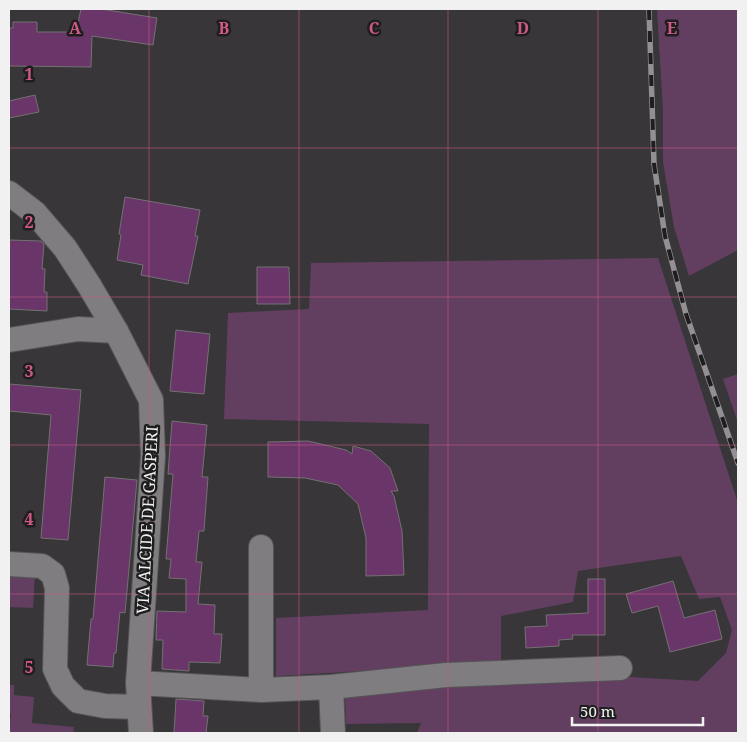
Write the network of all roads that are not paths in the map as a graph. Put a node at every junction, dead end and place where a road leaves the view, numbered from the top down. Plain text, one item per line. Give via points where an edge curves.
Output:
1 (9, 193) edge
2 (116, 331) junction
3 (9, 340) edge
4 (260, 547) dead end
5 (9, 564) edge
6 (620, 668) dead end
7 (138, 683) junction
8 (331, 687) junction
9 (260, 690) junction
10 (139, 707) junction
11 (141, 733) edge
12 (333, 733) edge

1 - 2 street, VIA ALCIDE DE GASPERI via 35,213 65,248
2 - 3 street via 78,329
2 - 7 street, VIA ALCIDE DE GASPERI via 151,400 153,456
4 - 9 street
5 - 10 street via 42,566 53,574 57,588 55,669 63,686 78,701
6 - 8 street via 446,675
7 - 9 street
7 - 10 street, VIA ALCIDE DE GASPERI
8 - 9 street
8 - 12 street
10 - 11 street, VIA ALCIDE DE GASPERI

